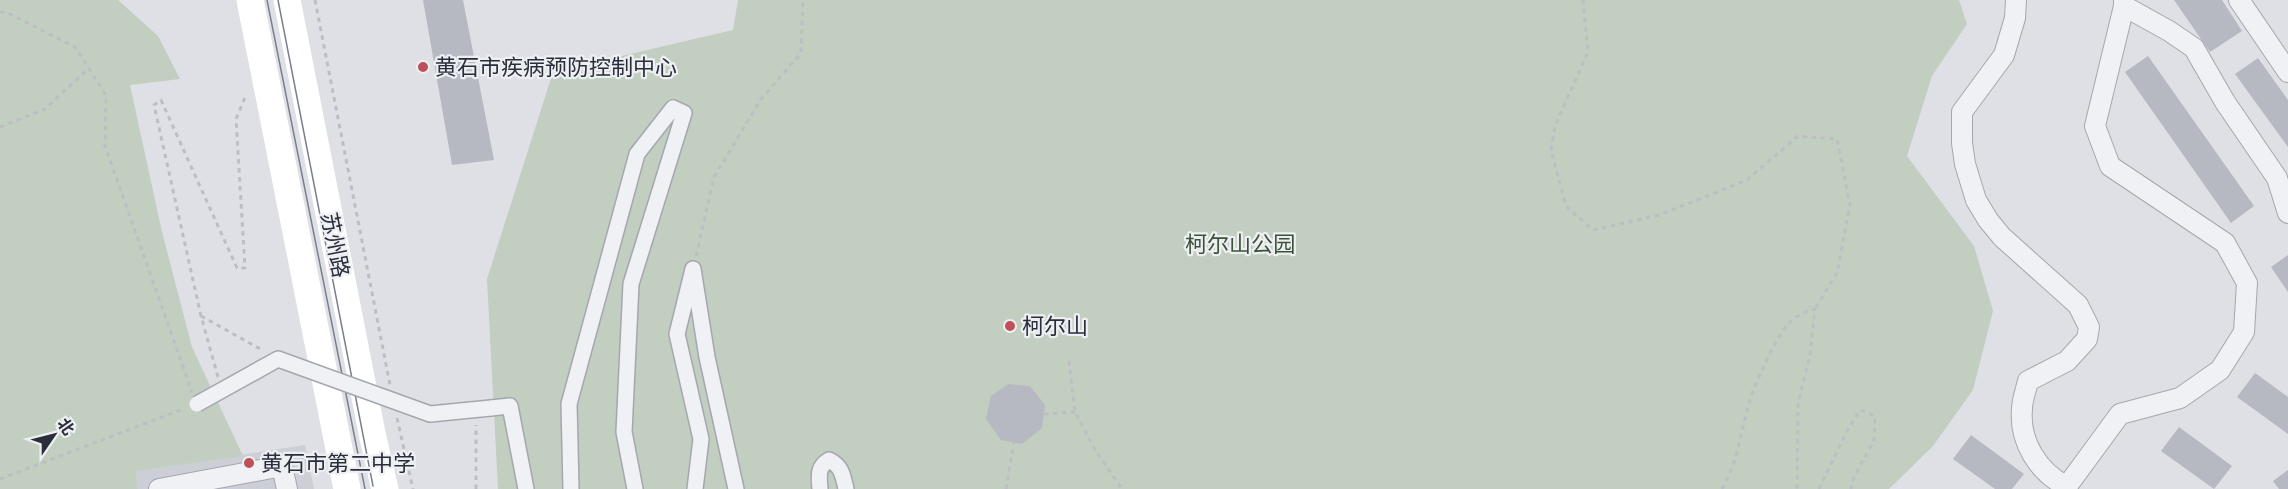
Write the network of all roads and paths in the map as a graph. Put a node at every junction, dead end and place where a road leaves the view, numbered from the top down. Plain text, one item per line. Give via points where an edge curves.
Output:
1 (250, 0) edge
2 (287, 0) edge
3 (315, 0) edge
4 (803, 0) edge
5 (1583, 0) edge
6 (2016, 0) edge
7 (2239, 0) edge
8 (2124, 3) edge
9 (0, 12) edge
10 (89, 68) junction
11 (2288, 72) edge
12 (249, 88) dead end
13 (0, 127) edge
14 (2288, 212) edge
15 (693, 270) junction
16 (1815, 309) junction
17 (201, 316) junction
18 (279, 359) junction
19 (1070, 362) dead end
20 (222, 390) junction
21 (392, 390) dead end
22 (197, 404) junction
23 (491, 408) junction
24 (1075, 412) junction
25 (396, 413) dead end
26 (1044, 414) dead end
27 (1014, 442) dead end
28 (0, 479) edge
29 (2066, 488) edge
30 (159, 489) edge
31 (287, 489) edge
32 (347, 489) edge
33 (385, 489) edge
34 (413, 489) edge
35 (476, 489) edge
36 (526, 489) edge
37 (571, 489) edge
38 (635, 489) edge
39 (695, 489) edge
40 (736, 489) edge
41 (820, 489) edge
42 (846, 489) edge
43 (1006, 489) edge
44 (1122, 489) edge
45 (1722, 489) edge
46 (1797, 489) edge
47 (1819, 489) edge
48 (1851, 489) edge

1 - 32 main road, 苏州路
2 - 33 main road, 苏州路
3 - 21 path
4 - 15 path via 801,53 761,99 714,177
5 - 16 path via 1588,52 1555,126 1551,150 1566,206 1593,230 1659,215 1747,180 1798,136 1837,139 1850,204 1837,273
6 - 29 street via 2004,55 1962,112 1962,142 1976,200 1988,220 2078,305 2089,327 2087,339 2067,361 2028,381 2022,410 2024,435 2035,460
7 - 11 street
8 - 14 street via 2194,48 2277,178
8 - 29 street via 2095,126 2110,166 2225,243 2247,283 2244,333 2220,370 2180,398 2120,414
9 - 10 path via 75,47
10 - 13 path via 45,109
10 - 22 path via 106,94 105,146
12 - 17 path via 236,119 245,268 237,268 161,100 153,105
15 - 39 street via 677,334 700,439
15 - 40 street via 707,357
16 - 45 path via 1789,322 1773,350 1753,391 1732,472
16 - 46 path via 1810,355 1798,403
17 - 18 path
17 - 20 path
18 - 20 street, bridge
18 - 23 street, bridge via 430,414
19 - 24 path
20 - 22 street, bridge
22 - 28 path
23 - 35 path via 476,425
23 - 36 street via 510,406
24 - 26 path
24 - 44 path
25 - 34 path
27 - 43 path
30 - 31 street via 282,466
37 - 38 street via 569,404 637,154 673,108 684,113 631,284 624,432
41 - 42 street via 818,471 830,460 842,470
47 - 48 path via 1860,410 1875,416 1874,440

